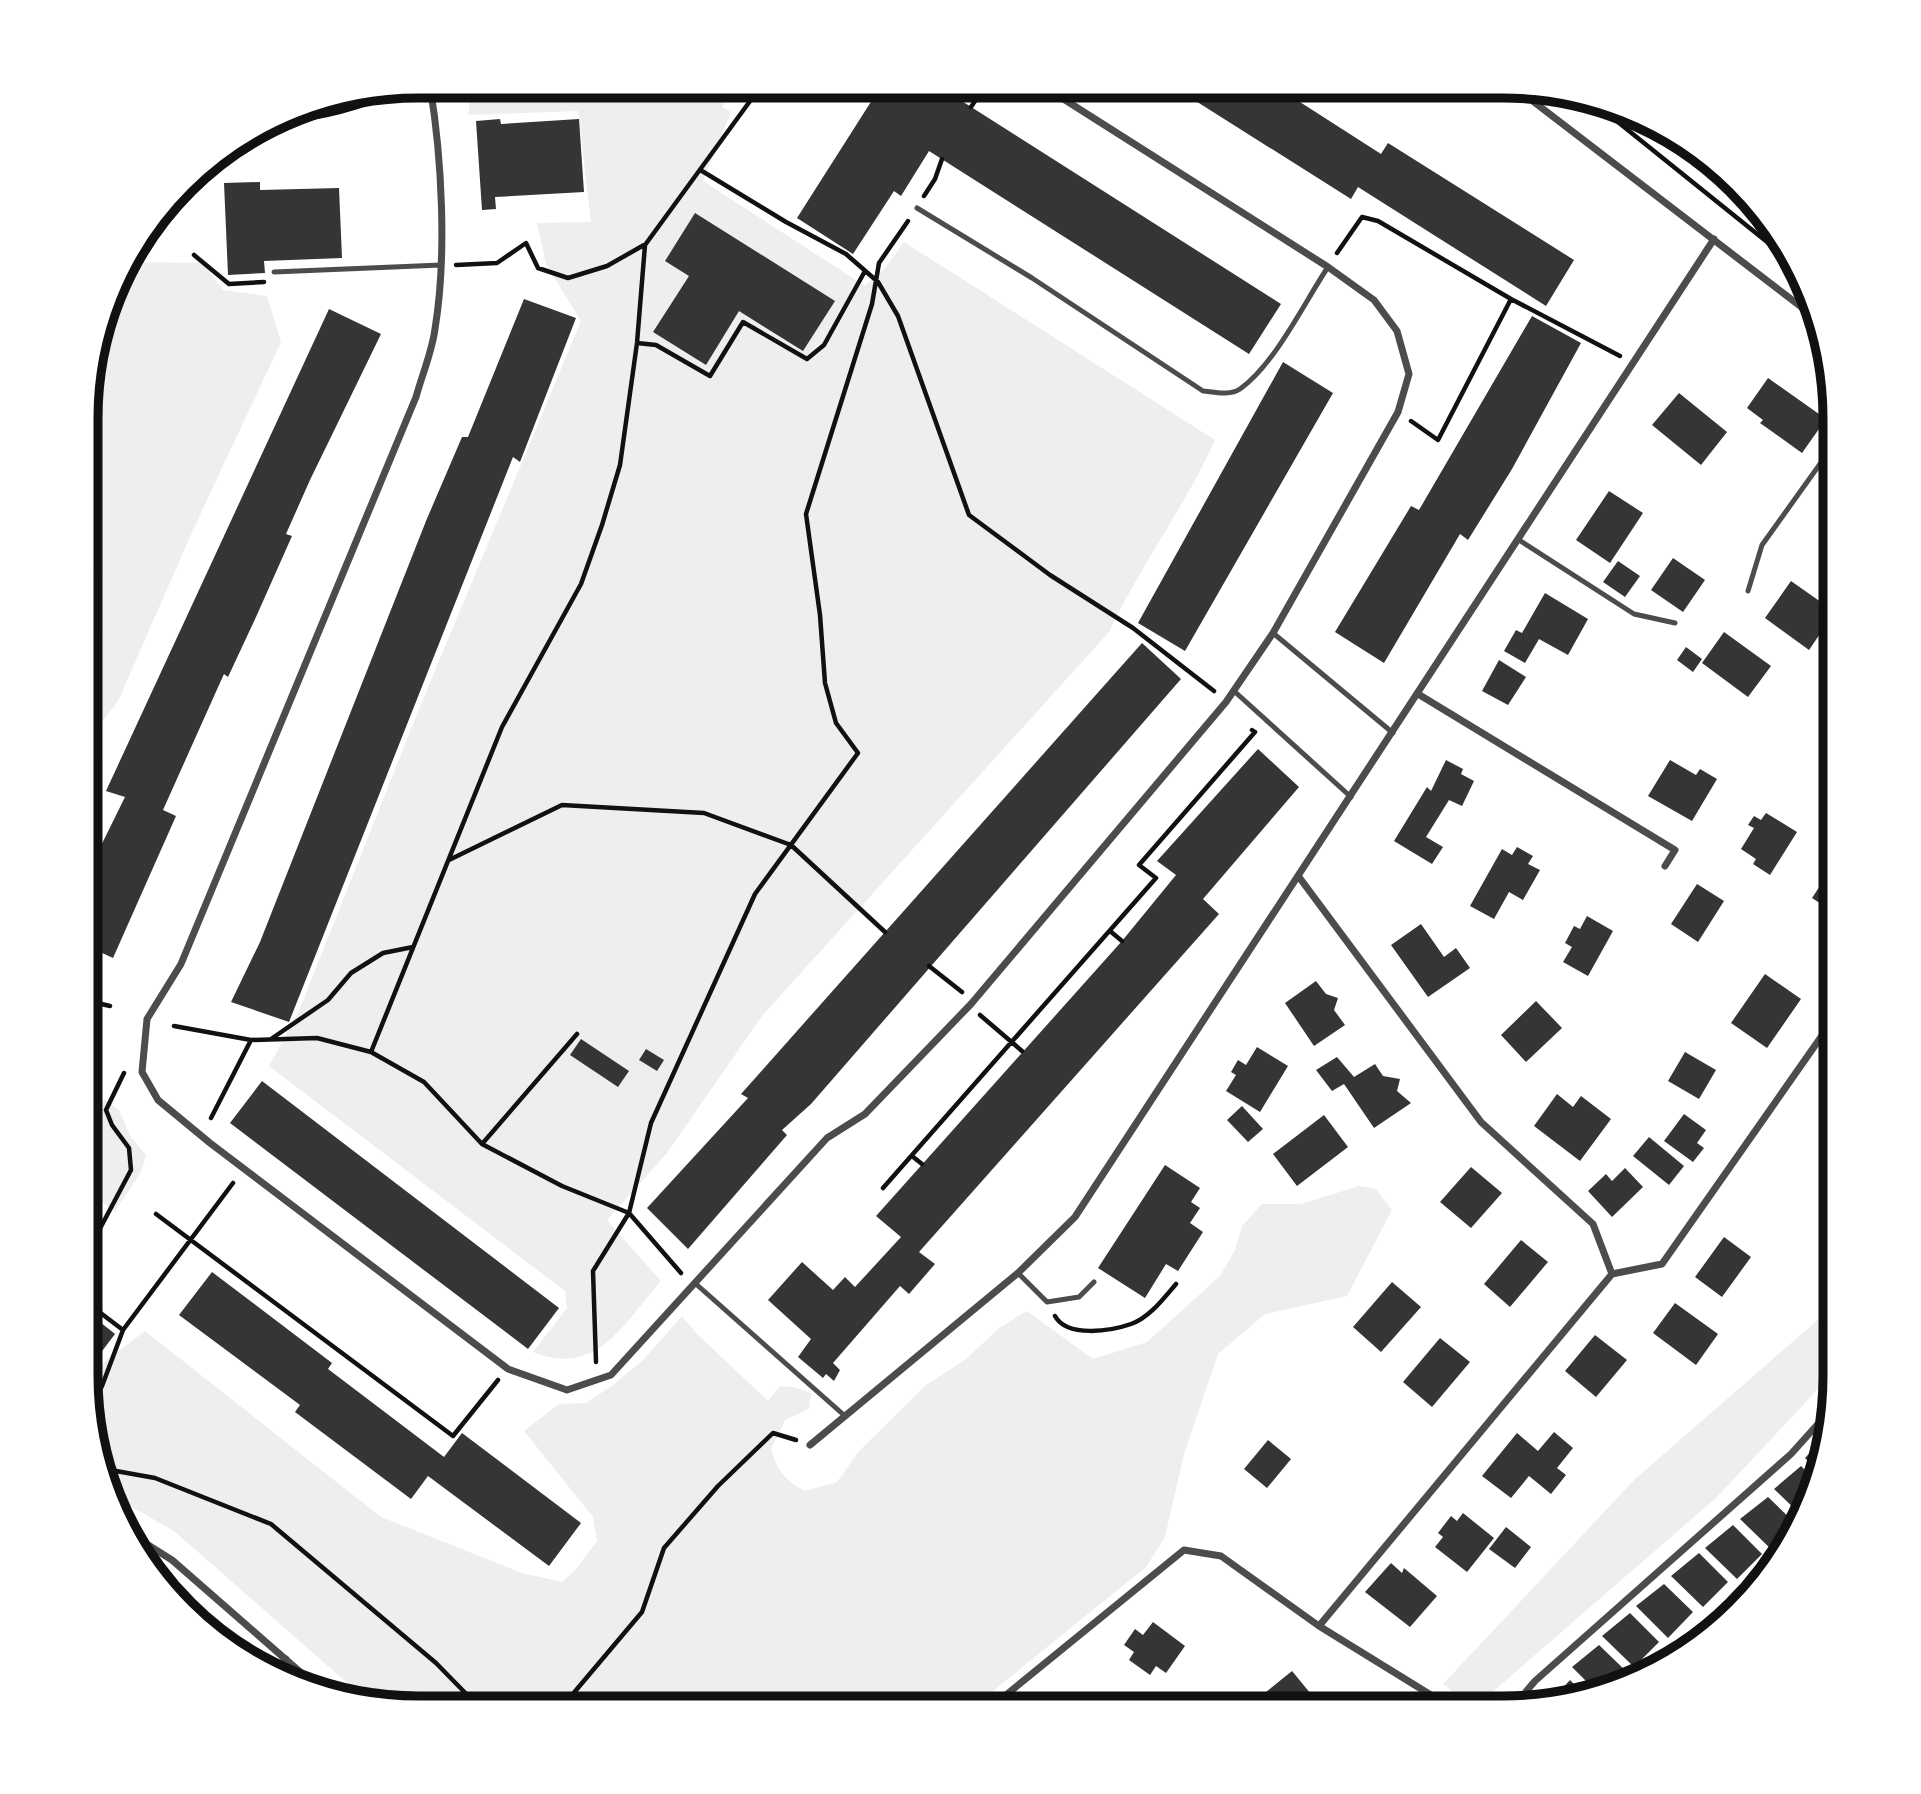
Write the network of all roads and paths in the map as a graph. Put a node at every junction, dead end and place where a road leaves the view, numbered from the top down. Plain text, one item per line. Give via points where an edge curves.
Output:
1 (432, 98) edge
2 (750, 98) edge
3 (977, 98) edge
4 (1062, 98) edge
5 (1531, 100) edge
6 (379, 101) edge
7 (971, 107) dead end
8 (1612, 117) edge
9 (302, 119) edge
10 (942, 159) dead end
11 (702, 171) junction
12 (917, 208) junction
13 (1714, 239) junction
14 (645, 245) junction
15 (1773, 247) edge
16 (194, 255) dead end
17 (441, 265) junction
18 (1328, 267) junction
19 (865, 271) junction
20 (274, 272) joint
21 (878, 282) junction
22 (1511, 299) junction
23 (1804, 309) edge
24 (636, 343) junction
25 (1633, 363) junction
26 (1398, 412) junction
27 (1823, 460) edge
28 (1519, 540) junction
29 (1748, 591) dead end
30 (1675, 623) dead end
31 (1273, 633) junction
32 (1234, 691) junction
33 (1418, 694) junction
34 (1226, 702) junction
35 (1393, 733) junction
36 (1351, 797) junction
37 (791, 845) junction
38 (449, 860) junction
39 (1665, 866) dead end
40 (1299, 877) junction
41 (1110, 930) junction
42 (885, 932) dead end
43 (1122, 941) dead end
44 (414, 947) junction
45 (98, 1003) edge
46 (110, 1006) dead end
47 (174, 1026) dead end
48 (577, 1034) dead end
49 (1823, 1034) edge
50 (271, 1039) junction
51 (251, 1040) junction
52 (371, 1052) junction
53 (127, 1068) dead end
54 (211, 1118) dead end
55 (482, 1144) junction
56 (912, 1155) junction
57 (922, 1164) dead end
58 (233, 1183) dead end
59 (883, 1188) dead end
60 (629, 1213) junction
61 (156, 1214) dead end
62 (98, 1232) edge
63 (190, 1240) junction
64 (1018, 1273) junction
65 (1612, 1274) junction
66 (1094, 1282) dead end
67 (696, 1284) junction
68 (1175, 1284) dead end
69 (1047, 1301) junction
70 (98, 1311) edge
71 (123, 1330) junction
72 (596, 1362) dead end
73 (508, 1368) junction
74 (99, 1391) edge
75 (845, 1416) junction
76 (1819, 1422) edge
77 (810, 1445) joint
78 (112, 1469) edge
79 (145, 1543) edge
80 (1319, 1626) junction
81 (286, 1659) junction
82 (280, 1665) edge
83 (304, 1675) edge
84 (1523, 1695) edge
85 (469, 1696) edge
86 (571, 1696) edge
87 (1005, 1696) edge
88 (1433, 1696) edge

1 - 17 street
2 - 11 path
3 - 7 path
4 - 18 street
5 - 13 street
6 - 9 path
8 - 15 path
10 - 12 path
11 - 14 path
11 - 19 path via 846,254
12 - 18 lane via 1203,391 1222,394 1238,390 1268,359
12 - 21 path via 879,263
13 - 23 street
13 - 25 street
14 - 17 path via 607,266 568,278 538,268 526,243 498,264
14 - 24 path
16 - 20 path via 229,284 265,282
17 - 20 lane
17 - 73 street via 435,331 416,397 181,964 147,1019 142,1072 158,1100 210,1143
18 - 22 path via 1362,217
18 - 26 street via 1374,300 1397,331 1409,374
19 - 21 path
19 - 24 path via 824,345 807,359 743,322 710,376 656,345
21 - 34 path via 898,316 969,514 1040,568 1133,628
21 - 37 path via 806,514 825,684 836,723 858,753
22 - 25 path
22 - 26 path via 1438,440
24 - 38 path via 620,465 582,584 502,727
25 - 28 street
26 - 31 street
27 - 29 lane via 1762,545
28 - 30 lane via 1634,614
28 - 33 street
31 - 32 street
31 - 35 lane
32 - 34 street
32 - 36 lane
33 - 35 street
33 - 39 street via 1675,850
34 - 41 path via 1255,732 1139,865 1156,878
34 - 67 street via 971,1004 865,1114 827,1138
35 - 36 street
36 - 40 street
37 - 38 path via 704,813 562,805
37 - 42 path
37 - 60 path via 755,894 651,1123
38 - 44 path
40 - 64 street via 1075,1217
40 - 65 street via 1481,1122 1594,1224
41 - 43 path
41 - 56 path
44 - 50 path via 383,953 351,973 328,1000
44 - 52 path
45 - 46 path
47 - 51 path
48 - 55 path
49 - 65 street via 1662,1264
50 - 51 path
50 - 52 path via 317,1038
51 - 54 path
52 - 55 path via 424,1082
53 - 62 path via 106,1110 129,1148 131,1170
55 - 60 path via 562,1186
56 - 57 path
56 - 59 path
58 - 63 path
60 - 67 path via 679,1272
60 - 72 path via 593,1271
61 - 63 path
63 - 71 path
63 - 73 path via 453,1436
64 - 69 lane
64 - 75 street
65 - 80 street
66 - 69 lane via 1079,1297
67 - 73 street via 611,1375 567,1390
67 - 75 lane
68 - 69 path via 1132,1324 1097,1330 1072,1331 1058,1322
70 - 71 path
71 - 74 path
75 - 77 street
76 - 84 street via 1791,1454
77 - 86 path via 773,1433 718,1486 664,1548 642,1612
78 - 85 path via 155,1478 271,1524
79 - 81 street via 173,1560
80 - 87 street via 1221,1556 1184,1550
80 - 88 street
81 - 82 street
81 - 83 street

